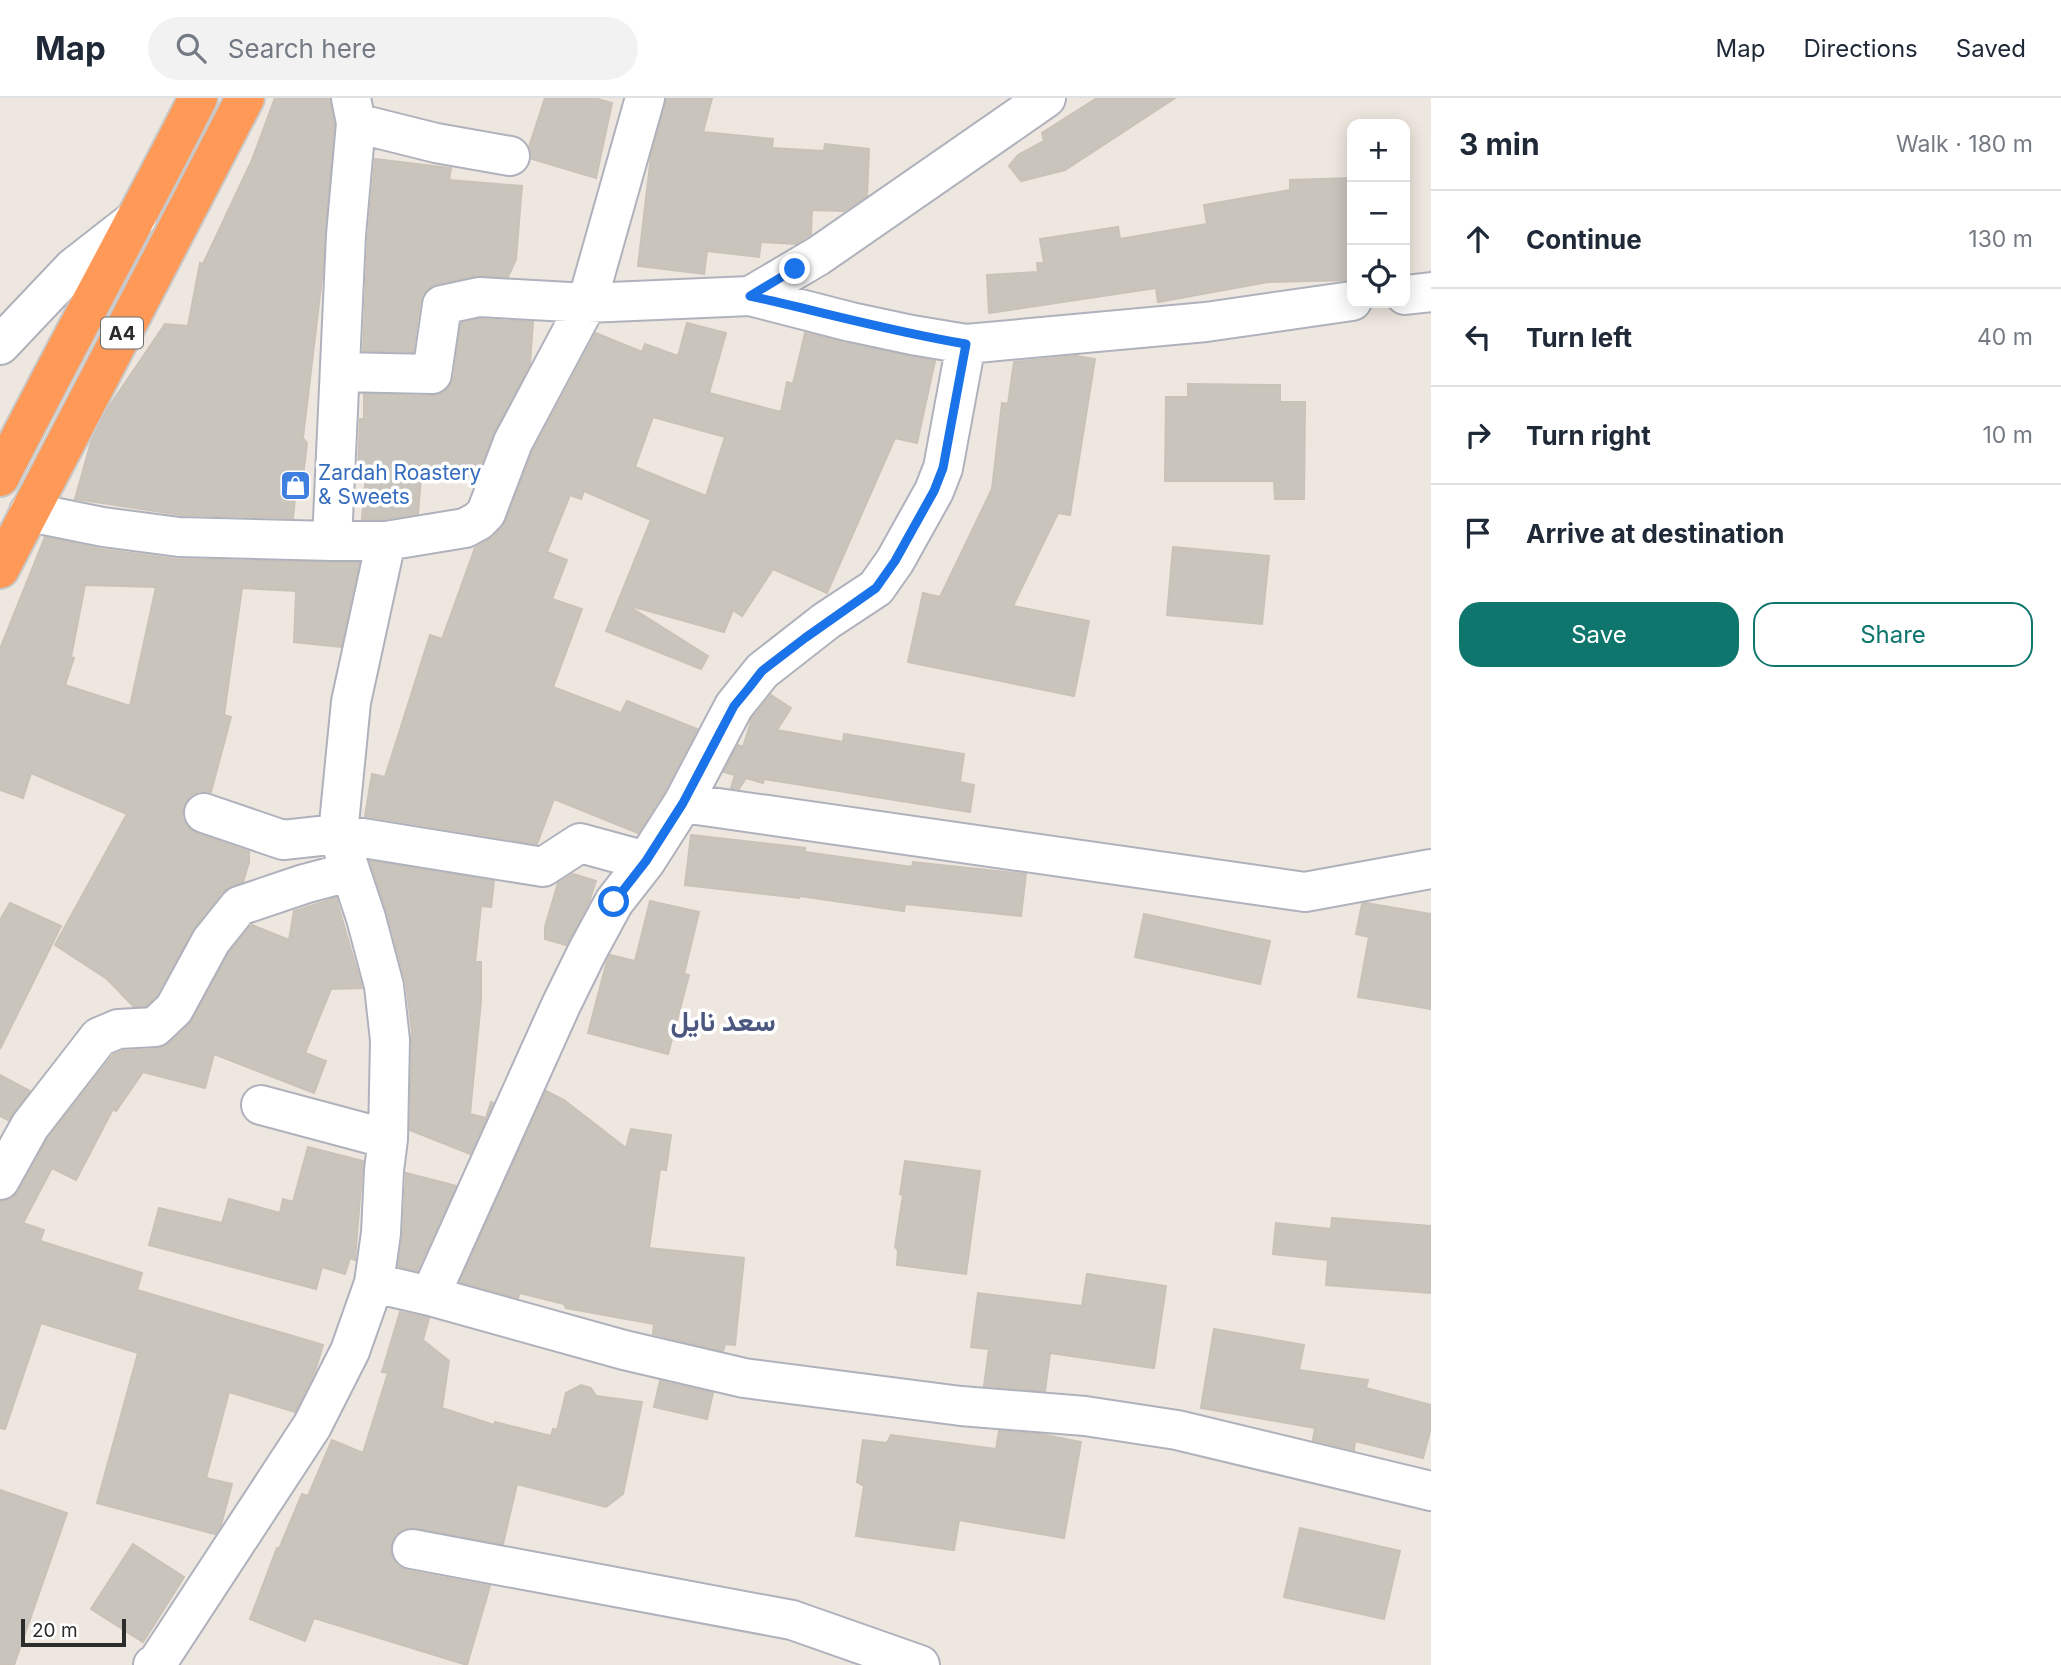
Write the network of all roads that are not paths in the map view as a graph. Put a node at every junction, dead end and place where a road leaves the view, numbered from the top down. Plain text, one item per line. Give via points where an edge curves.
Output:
1 (198, 98) edge
2 (245, 98) edge
3 (645, 98) edge
4 (1046, 98) edge
5 (354, 110) edge
6 (510, 156) dead end
7 (137, 218) junction
8 (1431, 292) edge
9 (1410, 294) edge
10 (750, 296) junction
11 (1347, 302) edge
12 (587, 303) junction
13 (966, 344) junction
14 (0, 345) edge
15 (340, 372) junction
16 (0, 477) edge
17 (29, 512) junction
18 (332, 541) junction
19 (386, 541) junction
20 (0, 569) edge
21 (683, 803) junction
22 (204, 813) dead end
23 (338, 834) junction
24 (646, 861) junction
25 (1431, 869) edge
26 (349, 872) junction
27 (261, 1105) dead end
28 (388, 1139) junction
29 (0, 1180) edge
30 (374, 1283) junction
31 (430, 1296) junction
32 (1431, 1491) edge
33 (412, 1549) dead end
34 (156, 1664) edge
35 (920, 1665) edge

1 - 7 highway, A4
2 - 17 highway, A4
3 - 12 street
4 - 10 street via 818,256
5 - 6 street via 436,143
5 - 15 street
7 - 14 street via 73,268
7 - 16 highway, A4
8 - 9 street
10 - 12 street
10 - 13 street
11 - 13 street via 1206,322
12 - 15 street via 478,298 442,305 432,374
12 - 19 street via 513,442 486,513 465,528
13 - 21 street via 943,468 895,561 876,588 762,671 734,706
15 - 18 street
17 - 18 street via 179,537
17 - 20 highway, A4
18 - 19 street
19 - 23 street via 351,702
21 - 24 street
21 - 25 street via 1305,892
22 - 23 street via 283,840
23 - 24 street via 543,867 580,843
23 - 26 street
24 - 31 street via 614,902 561,1004
26 - 28 street via 384,986 390,1040
26 - 29 street via 239,906 211,941 174,1009 155,1027 118,1029 99,1037 30,1126
27 - 28 street
28 - 30 street
30 - 31 street
30 - 34 street via 350,1351 312,1426
31 - 32 street via 744,1378 1177,1430
33 - 35 street via 792,1620

